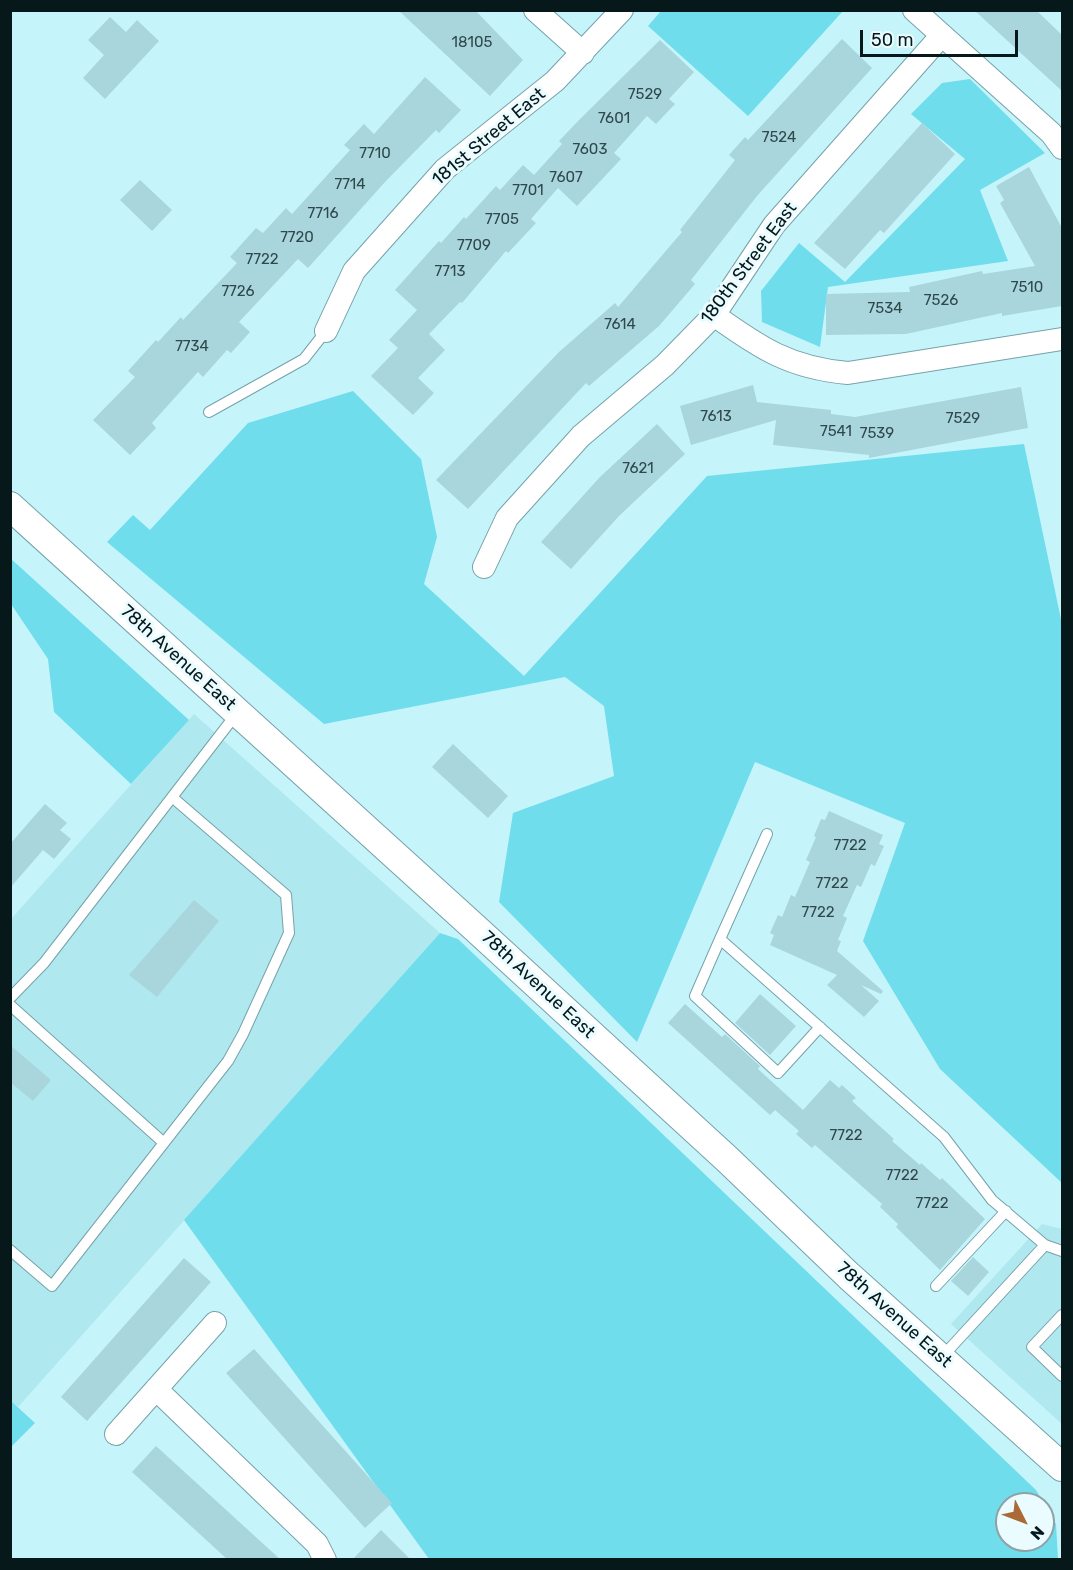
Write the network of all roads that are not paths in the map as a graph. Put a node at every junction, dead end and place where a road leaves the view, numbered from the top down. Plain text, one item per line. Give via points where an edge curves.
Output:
1 (536, 10) edge
2 (622, 10) edge
3 (914, 10) edge
4 (942, 35) junction
5 (583, 54) junction
6 (1062, 148) edge
7 (714, 315) junction
8 (326, 331) joint
9 (1062, 339) edge
10 (209, 412) dead end
11 (10, 506) edge
12 (484, 567) dead end
13 (237, 712) junction
14 (172, 797) junction
15 (767, 834) dead end
16 (720, 939) junction
17 (10, 998) edge
18 (10, 1005) edge
19 (820, 1027) junction
20 (164, 1143) junction
21 (1006, 1211) junction
22 (1045, 1245) junction
23 (10, 1250) edge
24 (1062, 1251) edge
25 (936, 1286) dead end
26 (1062, 1315) edge
27 (215, 1323) dead end
28 (1054, 1324) junction
29 (1062, 1332) edge
30 (941, 1358) junction
31 (1062, 1376) edge
32 (156, 1389) junction
33 (116, 1434) dead end
34 (1062, 1467) edge
35 (325, 1560) edge

1 - 5 street
2 - 5 street, 181st Street East
3 - 4 street
4 - 6 street via 1052,133
4 - 7 street, 180th Street East via 774,225
5 - 8 street, 181st Street East via 445,170 354,271
7 - 9 street via 783,359 817,370 848,373
7 - 12 street, 180th Street East via 665,365 581,436 507,518
8 - 10 lane via 304,359
11 - 13 street, 78th Avenue East
13 - 14 lane
13 - 30 street, 78th Avenue East
14 - 17 lane via 44,963
14 - 20 lane via 286,895 289,933 228,1061
15 - 16 lane
16 - 19 lane
16 - 19 lane via 695,996 777,1073
18 - 20 lane
19 - 21 lane via 944,1137 988,1195
20 - 23 lane via 52,1286
21 - 22 lane
21 - 25 lane
22 - 24 lane
22 - 30 lane
26 - 28 lane
27 - 32 street
28 - 29 lane
28 - 31 lane via 1032,1347
30 - 34 street, 78th Avenue East
32 - 33 street
32 - 35 street via 317,1545

